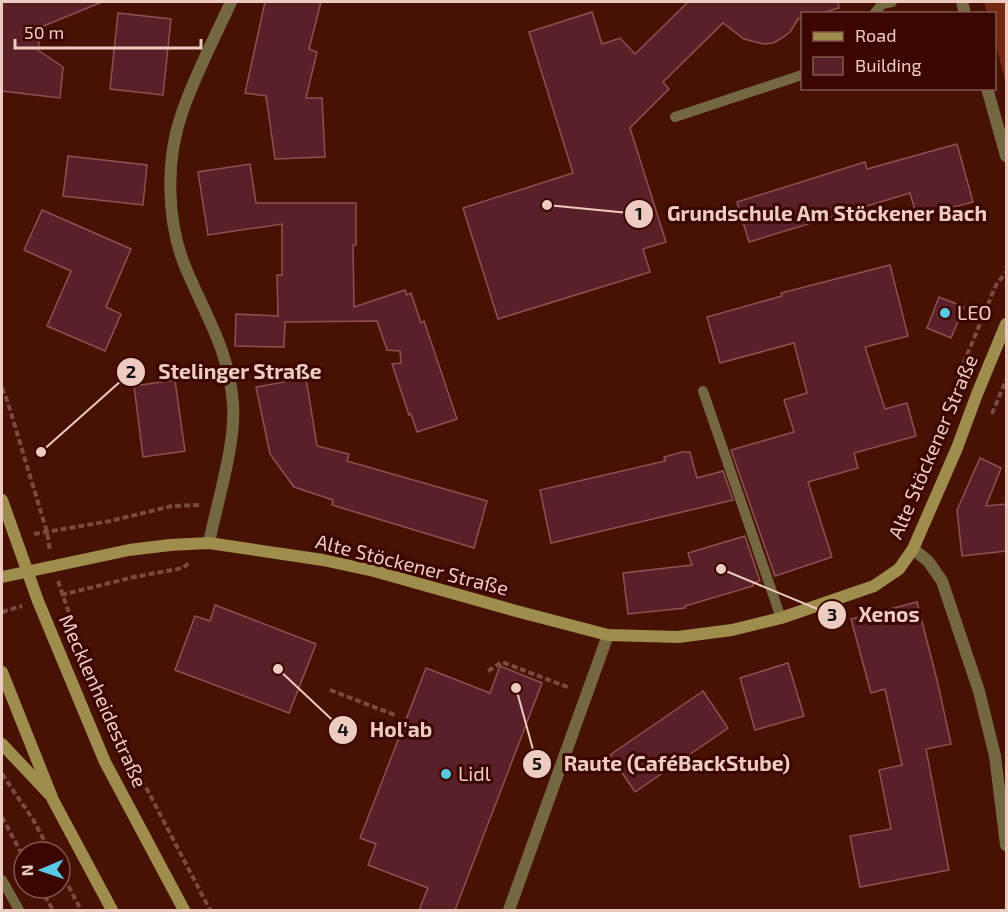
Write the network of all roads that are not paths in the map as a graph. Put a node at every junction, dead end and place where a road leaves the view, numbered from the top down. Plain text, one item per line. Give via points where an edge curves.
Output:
1 (231, 2) edge
2 (892, 2) edge
3 (876, 12) edge
4 (801, 75) edge
5 (988, 90) edge
6 (675, 117) dead end
7 (1006, 156) edge
8 (1006, 324) edge
9 (703, 392) dead end
10 (2, 500) edge
11 (209, 543) junction
12 (913, 549) junction
13 (27, 571) junction
14 (2, 577) edge
15 (781, 618) junction
16 (608, 635) junction
17 (2, 672) edge
18 (2, 744) edge
19 (53, 800) junction
20 (1006, 845) edge
21 (2, 880) edge
22 (19, 910) edge
23 (112, 910) edge
24 (184, 910) edge
25 (509, 910) edge

1 - 11 street via 183,111 174,143 171,186 174,227 186,269 228,366 233,406 231,441
2 - 3 lane via 882,4
4 - 6 lane
5 - 7 street
8 - 12 street, Alte Stöckener Straße
9 - 15 lane
10 - 13 street, Mecklenheidestraße
11 - 13 street, Alte Stöckener Straße via 129,550
11 - 16 street, Alte Stöckener Straße via 374,571
12 - 15 street, Alte Stöckener Straße via 899,569 874,586
12 - 20 street via 928,561 942,581 978,691 995,756
13 - 14 street, Alte Stöckener Straße
13 - 24 street, Mecklenheidestraße via 105,762
15 - 16 street, Alte Stöckener Straße via 678,637
16 - 25 street
17 - 19 street
18 - 19 street
19 - 23 street
21 - 22 lane

